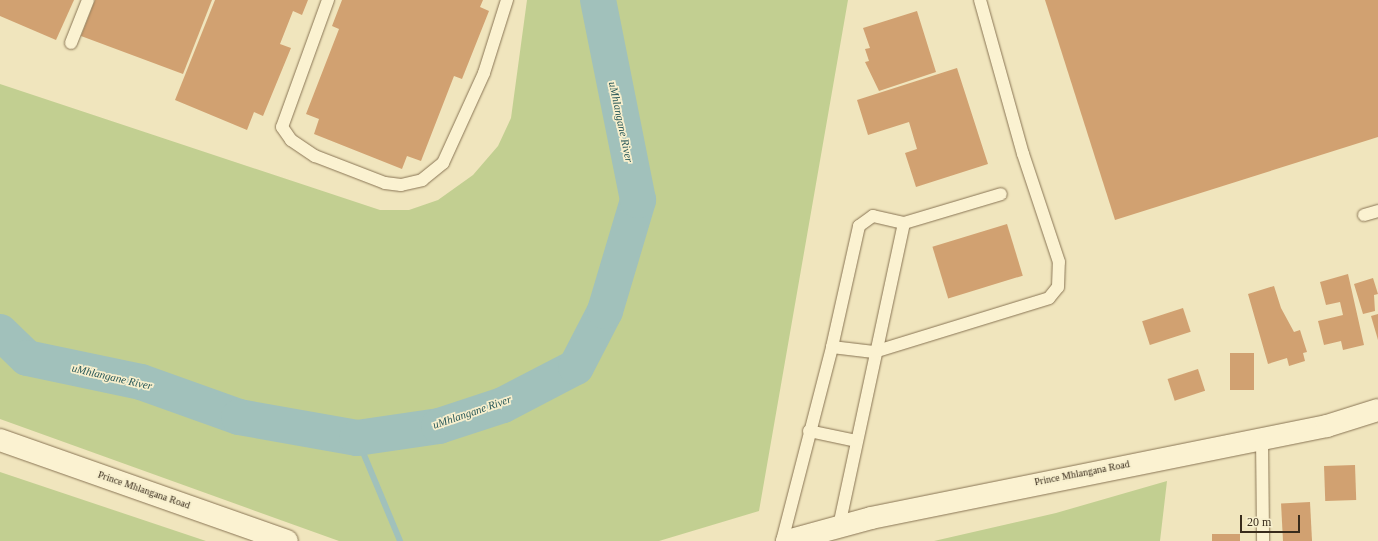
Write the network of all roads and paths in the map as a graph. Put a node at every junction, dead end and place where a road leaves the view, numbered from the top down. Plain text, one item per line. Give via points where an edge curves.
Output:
1 (88, 0) edge
2 (328, 0) edge
3 (507, 0) edge
4 (980, 0) edge
5 (71, 43) dead end
6 (1001, 194) dead end
7 (1378, 212) edge
8 (1364, 215) dead end
9 (904, 223) junction
10 (832, 347) junction
11 (874, 352) junction
12 (1378, 410) edge
13 (809, 431) junction
14 (1262, 438) junction
15 (0, 440) edge
16 (856, 441) junction
17 (839, 526) junction
18 (287, 541) edge
19 (782, 541) edge
20 (787, 541) edge
21 (1263, 541) edge

1 - 5 lane
2 - 3 lane via 282,127 291,140 323,160 385,183 412,183 434,172 452,145 484,73
4 - 11 lane via 1023,154 1060,262 1060,278 1049,298
6 - 9 lane
7 - 8 lane
9 - 10 lane via 873,216 859,226
9 - 11 lane via 886,317
10 - 11 lane
10 - 13 lane
11 - 16 lane
12 - 14 street, Prince Mhlangana Road via 1327,426
13 - 16 lane
13 - 19 lane
14 - 17 street, Prince Mhlangana Road via 1031,483
14 - 21 lane
15 - 18 street, Prince Mhlangana Road
16 - 17 lane
17 - 20 street, Prince Mhlangana Road

